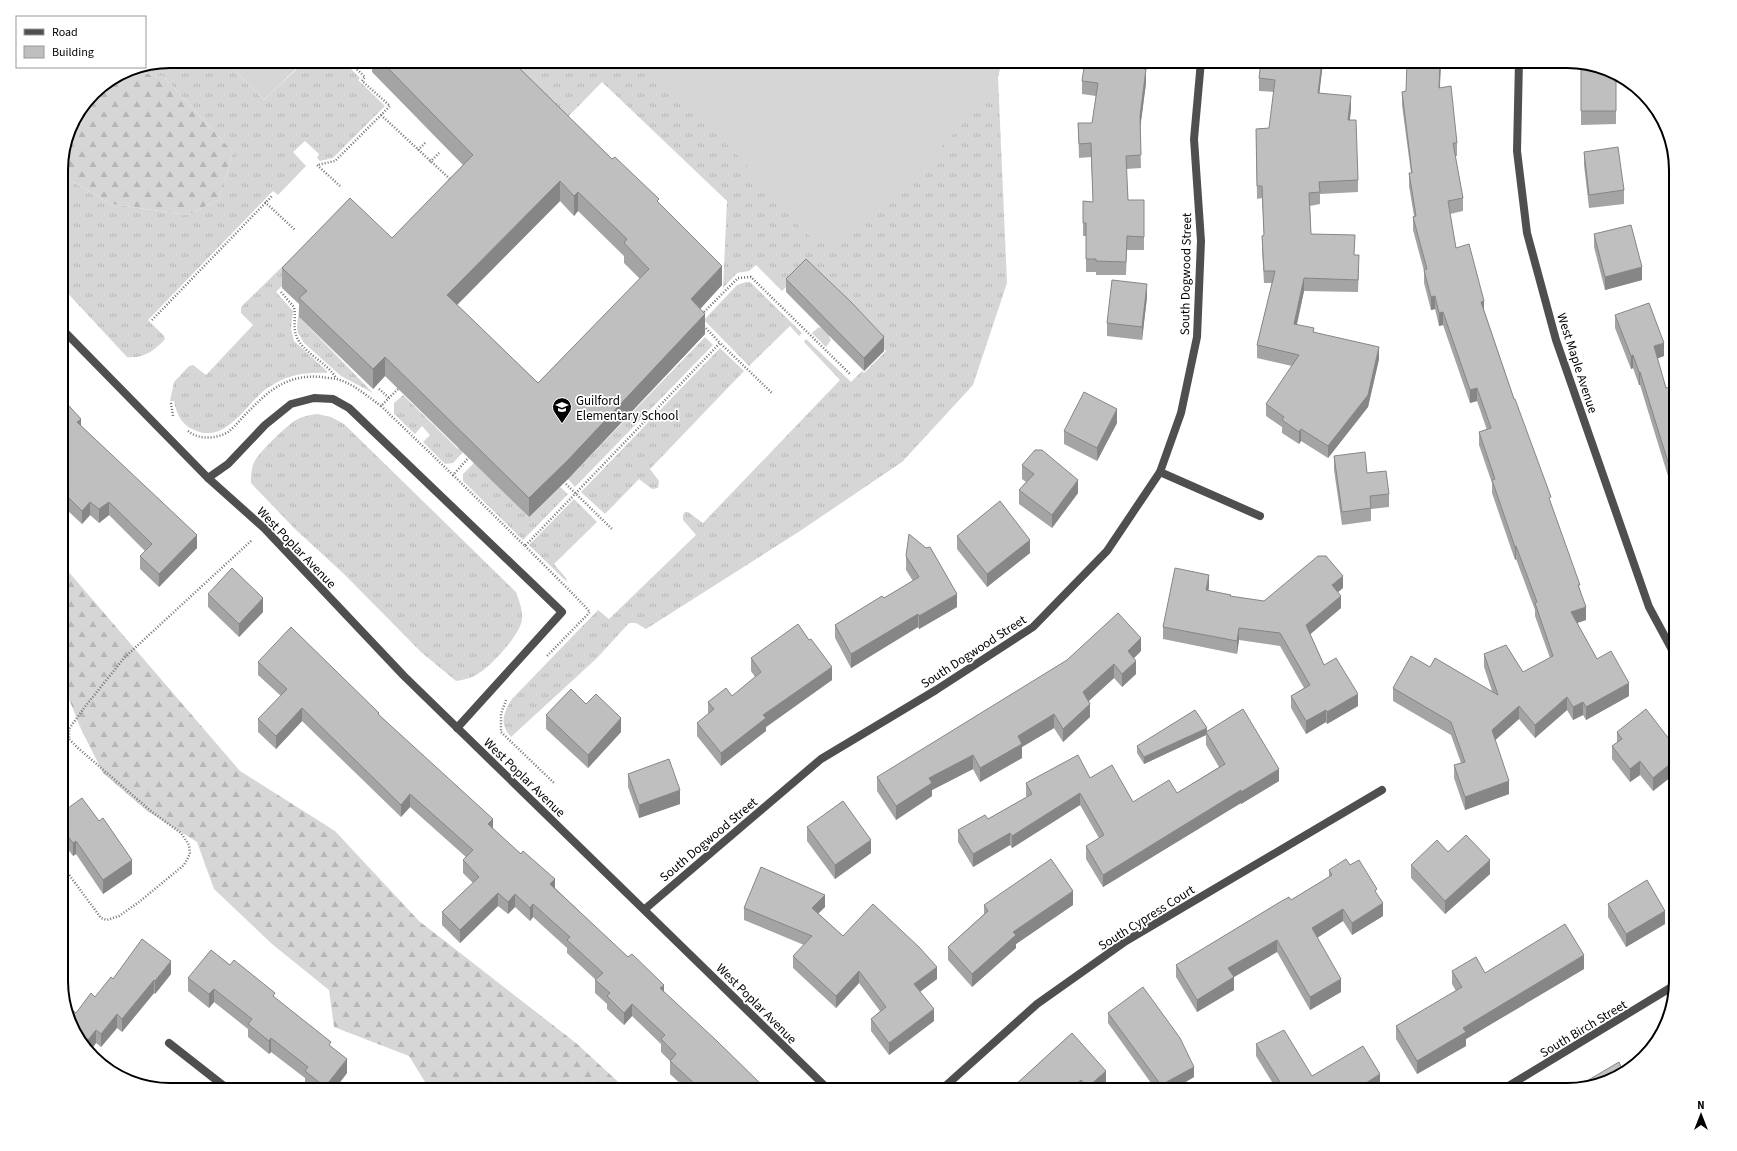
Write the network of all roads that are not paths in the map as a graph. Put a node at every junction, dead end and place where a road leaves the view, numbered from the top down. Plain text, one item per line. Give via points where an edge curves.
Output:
1 (1200, 68) edge
2 (1519, 68) edge
3 (68, 335) edge
4 (1160, 472) junction
5 (208, 478) junction
6 (1260, 516) dead end
7 (1669, 644) edge
8 (457, 728) junction
9 (1382, 790) dead end
10 (645, 909) junction
11 (1669, 989) edge
12 (169, 1043) dead end
13 (220, 1083) edge
14 (822, 1083) edge
15 (949, 1083) edge
16 (1514, 1083) edge

1 - 4 street, South Dogwood Street via 1194,139 1201,241 1198,337 1181,413
2 - 7 street, West Maple Avenue via 1517,151 1527,233 1556,340 1649,607
3 - 5 street, West Poplar Avenue
4 - 6 street
4 - 10 street, South Dogwood Street via 1107,551 1033,628 821,759
5 - 8 street, West Poplar Avenue via 264,528 404,676
5 - 8 street via 228,464 265,425 290,404 314,398 332,399 349,408 562,612
8 - 10 street, West Poplar Avenue
9 - 15 street, South Cypress Court via 1126,941 1037,1004
10 - 14 street, West Poplar Avenue
11 - 16 street, South Birch Street
12 - 13 street

